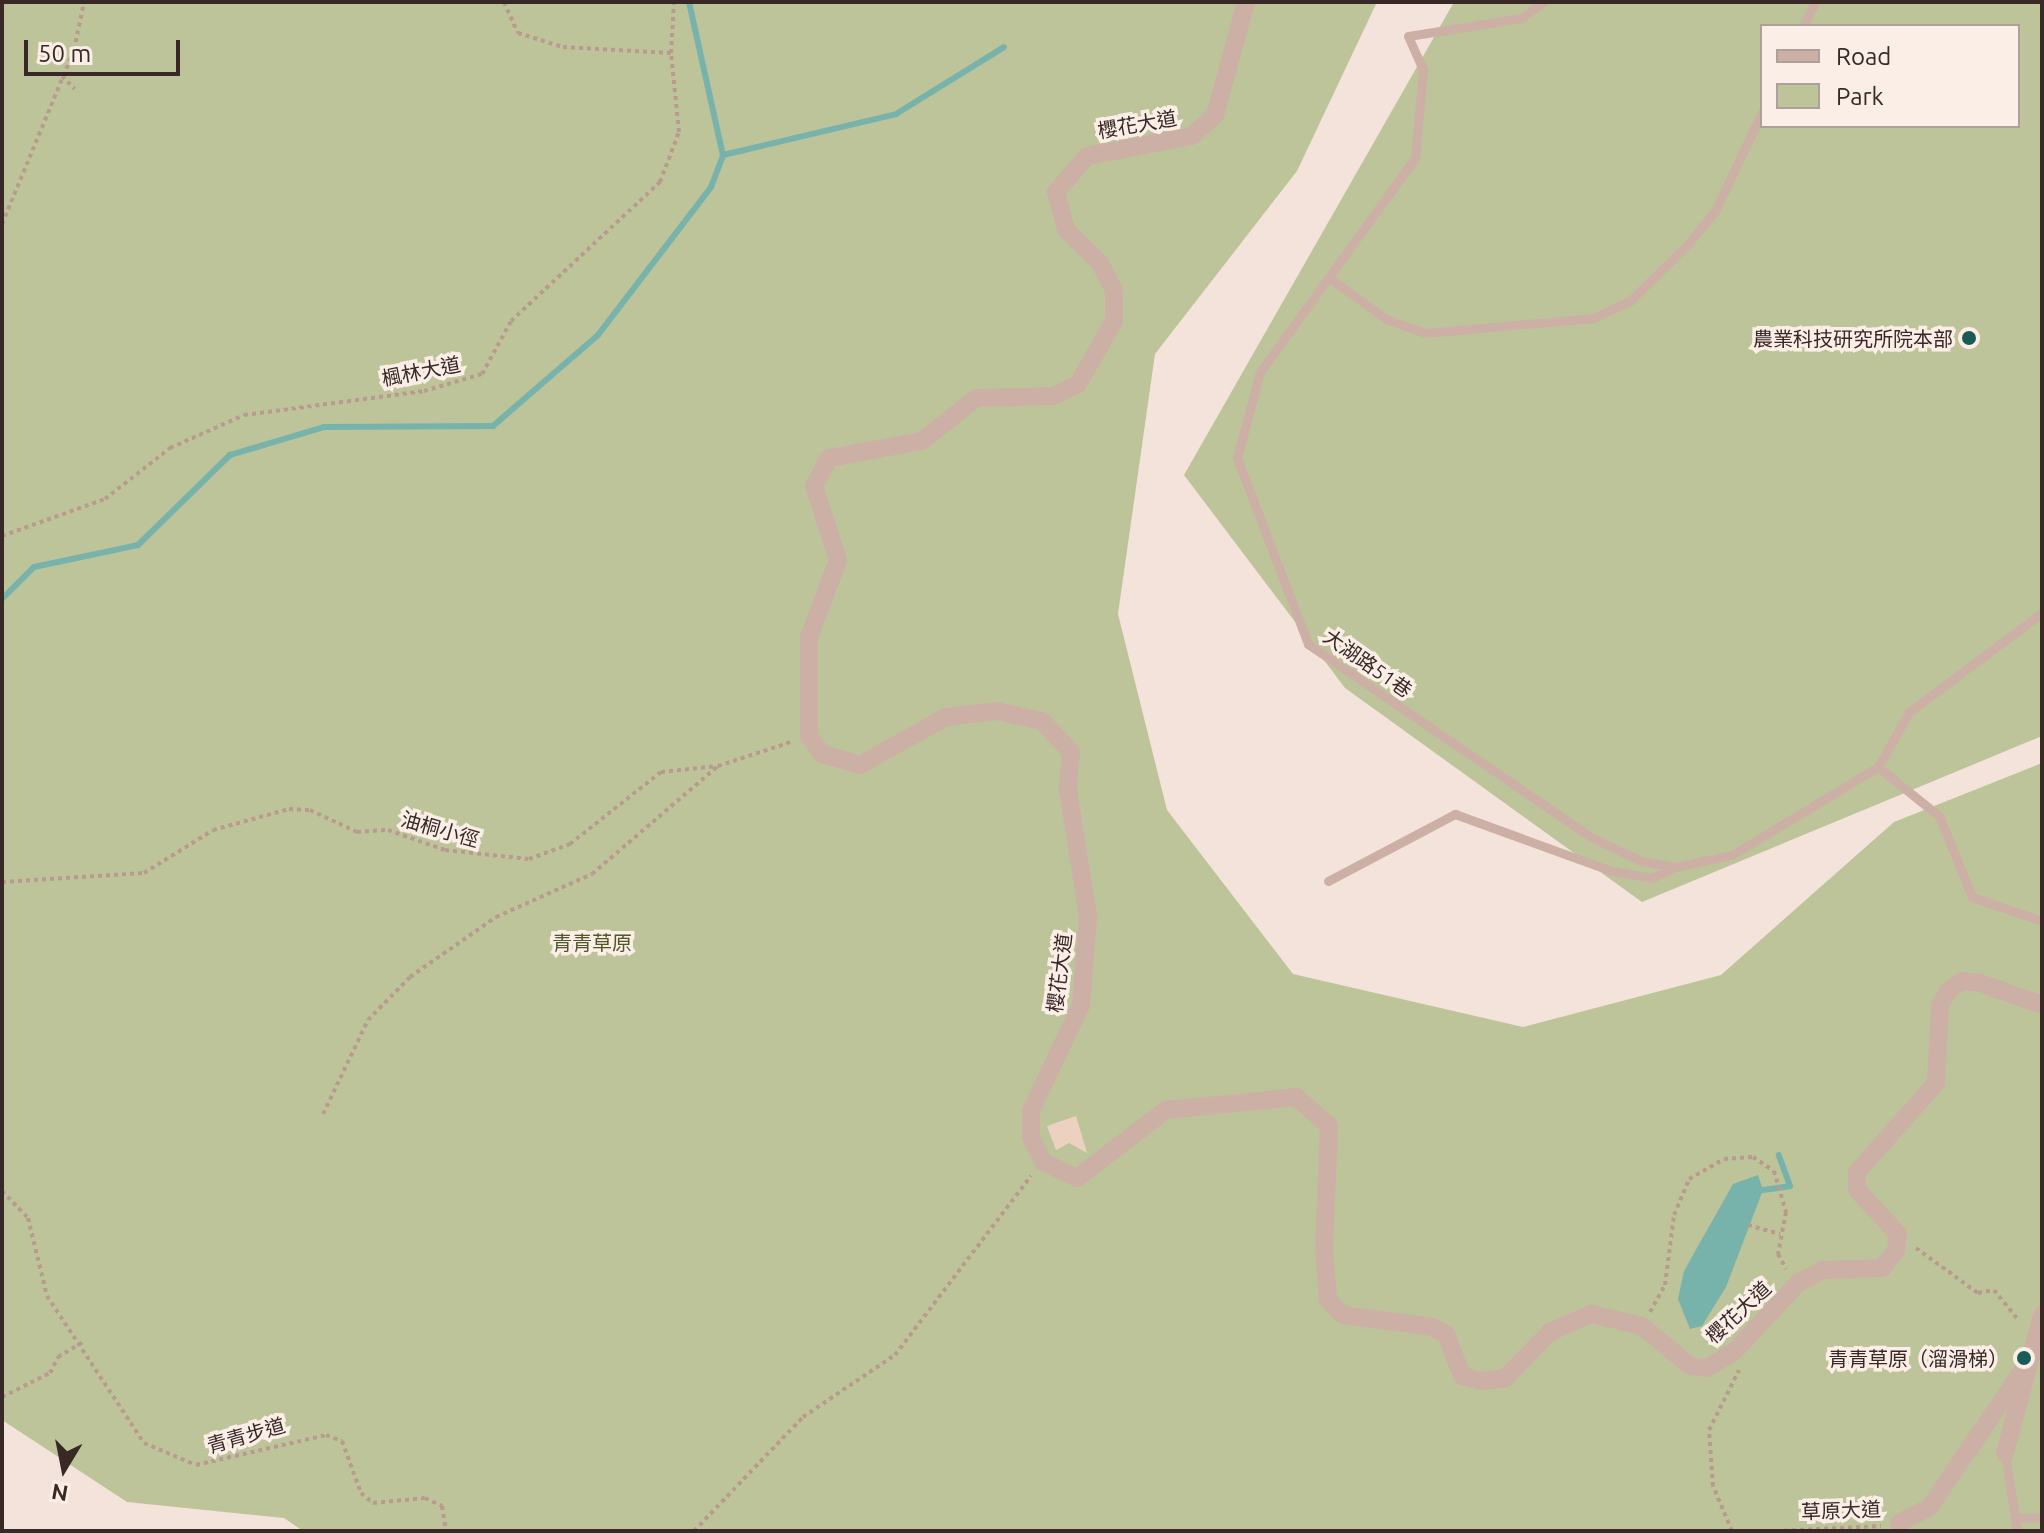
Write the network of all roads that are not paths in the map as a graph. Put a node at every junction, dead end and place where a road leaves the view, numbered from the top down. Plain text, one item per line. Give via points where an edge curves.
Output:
1 (1246, 2) edge
2 (1543, 2) edge
3 (1815, 2) edge
4 (1804, 24) edge
5 (1760, 116) edge
6 (1331, 279) junction
7 (2042, 613) edge
8 (1878, 767) junction
9 (1675, 867) junction
10 (1328, 881) dead end
11 (2042, 921) edge
12 (2042, 1005) edge
13 (2042, 1315) edge
14 (2028, 1358) junction
15 (2005, 1453) joint
16 (2042, 1517) edge
17 (2016, 1518) junction
18 (1899, 1523) road end
19 (2017, 1531) edge

1 - 12 street, 櫻花大道 via 1215,115 1192,136 1087,156 1056,192 1066,230 1100,263 1114,291 1114,321 1078,384 1053,396 976,398 922,441 829,458 818,470 814,486 838,560 809,637 809,736 822,754 860,765 946,717 996,711 1042,721 1062,736 1071,752 1068,790 1088,916 1081,1005 1031,1111 1031,1138 1043,1162 1077,1178 1102,1166 1166,1110 1296,1097 1329,1126 1324,1250 1328,1300 1343,1315 1433,1327 1446,1334 1462,1376 1482,1381 1505,1378 1571,1319 1612,1314 1642,1326 1690,1366 1707,1368 1734,1352 1798,1283 1823,1270 1882,1268 1898,1234 1857,1190 1857,1172 1936,1083 1940,1005 1948,991 1962,981 1980,983
2 - 6 lane, 大湖路51巷 via 1522,18 1408,36 1423,69 1415,158
3 - 4 lane
5 - 6 lane via 1715,211 1688,244 1630,301 1593,318 1425,333 1386,319
6 - 9 lane, 大湖路51巷 via 1260,372 1237,458 1308,644 1591,837 1641,861
7 - 8 lane, 大湖路51巷 via 1909,712
8 - 9 lane, 大湖路51巷 via 1732,855
8 - 11 lane via 1939,816 1972,897
9 - 10 lane via 1652,878 1612,871 1455,814
13 - 14 street
14 - 15 street
14 - 18 street via 1929,1508
15 - 17 lane
16 - 17 lane
17 - 19 lane

